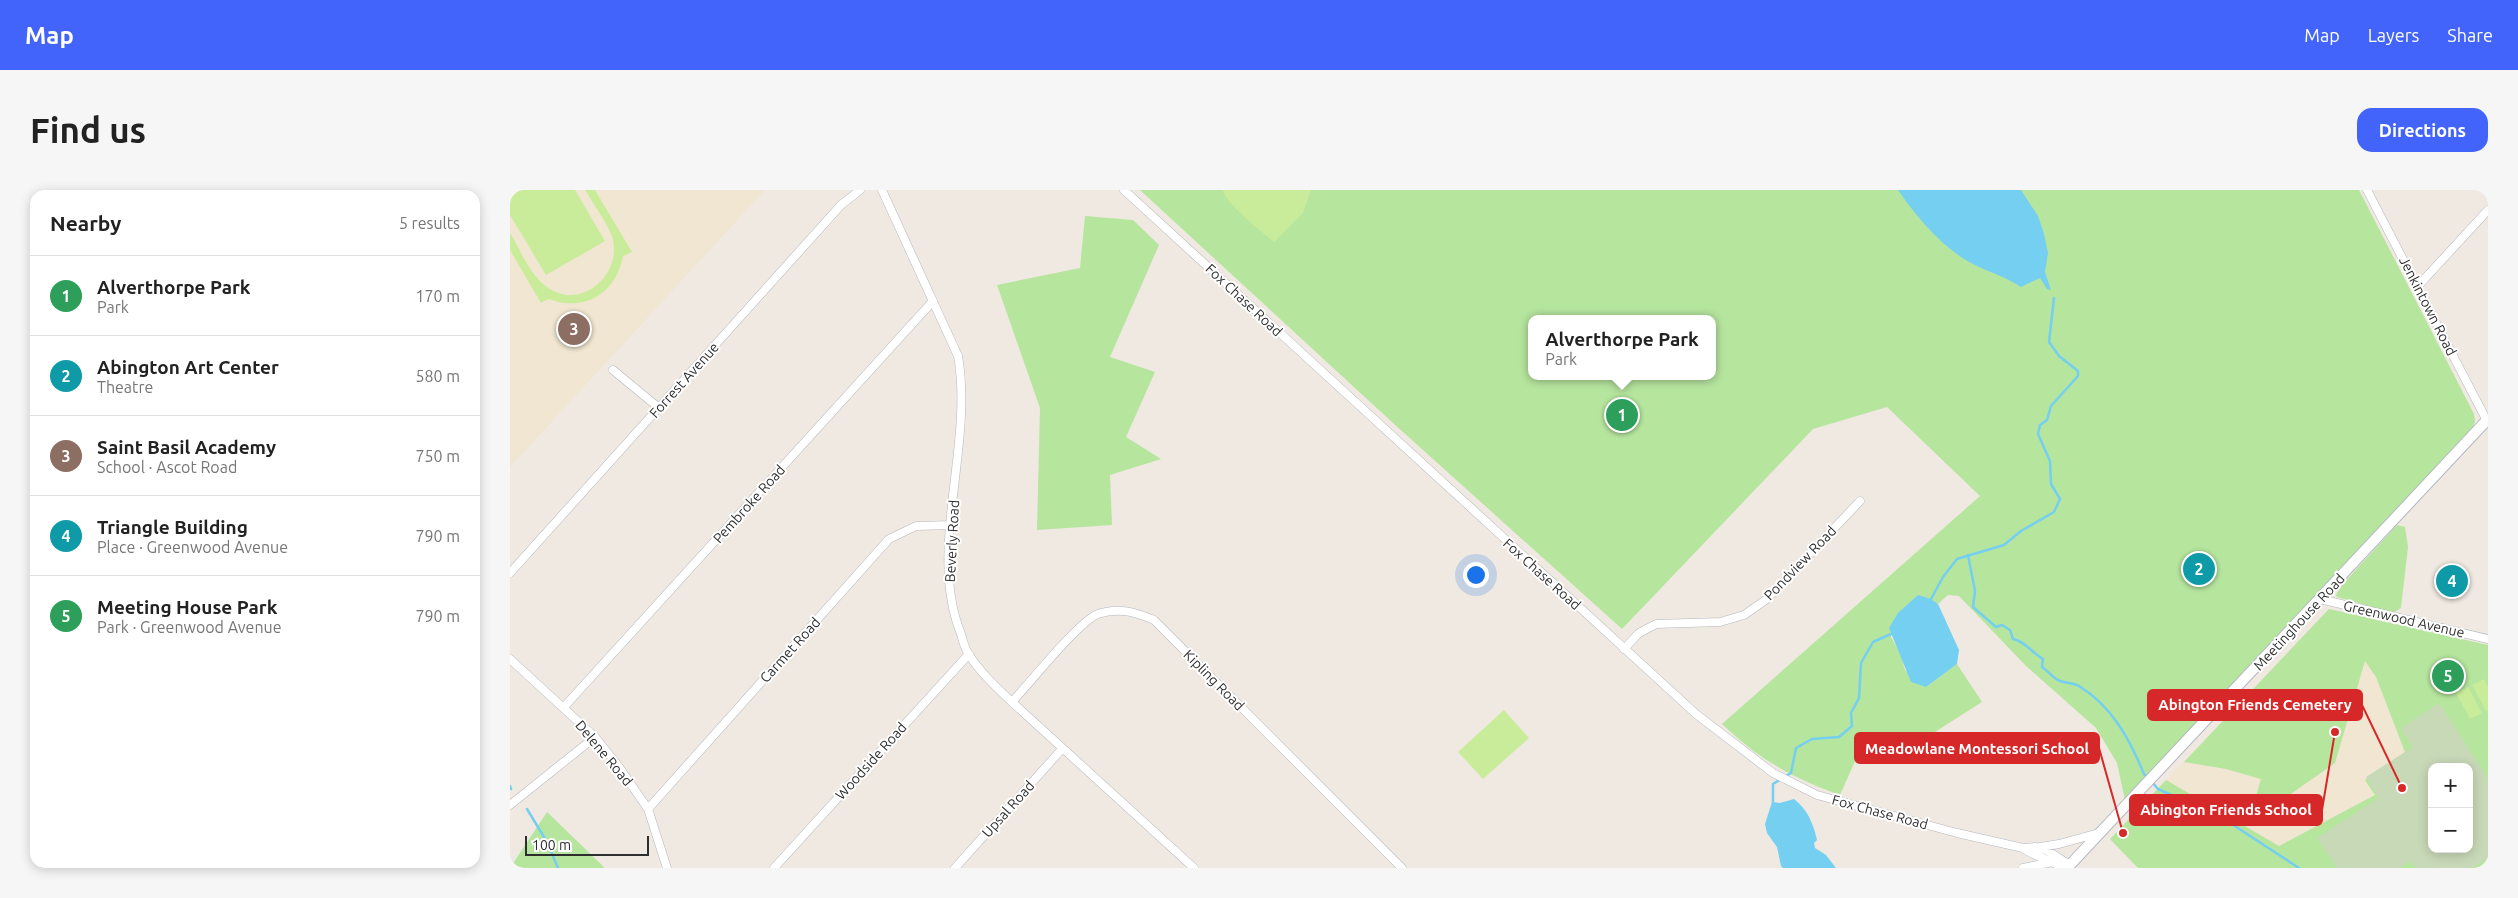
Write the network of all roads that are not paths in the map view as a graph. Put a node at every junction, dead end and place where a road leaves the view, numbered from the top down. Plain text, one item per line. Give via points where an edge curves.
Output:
1 (860, 190) edge
2 (882, 190) edge
3 (1124, 190) edge
4 (2367, 190) edge
5 (2488, 210) edge
6 (2418, 286) junction
7 (933, 301) junction
8 (613, 370) dead end
9 (659, 408) junction
10 (2488, 421) edge
11 (1860, 501) dead end
12 (952, 525) junction
13 (510, 573) edge
14 (2320, 599) junction
15 (2488, 639) edge
16 (1624, 649) junction
17 (968, 654) junction
18 (510, 658) edge
19 (1012, 702) junction
20 (564, 707) junction
21 (595, 738) junction
22 (1062, 749) junction
23 (510, 805) edge
24 (648, 809) junction
25 (2103, 832) junction
26 (2036, 847) junction
27 (2023, 848) junction
28 (2053, 862) junction
29 (2066, 867) edge
30 (667, 868) edge
31 (774, 868) edge
32 (955, 868) edge
33 (1194, 868) edge
34 (1402, 868) edge
35 (2023, 868) edge

1 - 9 street, Forrest Avenue via 841,205
2 - 7 street, Beverly Road
3 - 16 street, Fox Chase Road
4 - 6 street, Jenkintown Road
5 - 6 street
6 - 10 street, Jenkintown Road
7 - 12 street, Beverly Road via 958,356 962,377 963,406
7 - 20 street, Pembroke Road
8 - 9 street
9 - 13 street, Forrest Avenue
10 - 14 street, Meetinghouse Road
11 - 16 street, Pondview Road via 1767,599 1744,615 1720,622 1656,624 1639,633
12 - 17 street, Beverly Road via 948,565 950,597
12 - 24 street, Carmet Road via 916,526 888,540
14 - 15 street, Greenwood Avenue
14 - 25 street, Meetinghouse Road
16 - 27 street, Fox Chase Road via 1713,728 1773,774 1817,795
17 - 19 street, Beverly Road
17 - 31 street, Woodside Road
18 - 20 street, Delene Road
19 - 22 street, Beverly Road
19 - 34 street, Kipling Road via 1081,626 1097,614 1114,610 1135,612 1154,620
20 - 21 street, Delene Road
21 - 23 street
21 - 24 street, Delene Road via 620,767
22 - 32 street, Upsal Road
22 - 33 street, Beverly Road
24 - 30 street, Delene Road
25 - 26 street, Fox Chase Road via 2066,843
25 - 29 street, Meetinghouse Road
26 - 27 street, Fox Chase Road
26 - 29 street via 2048,851
27 - 28 street, Fox Chase Road
28 - 29 street, Fox Chase Road
28 - 35 street

